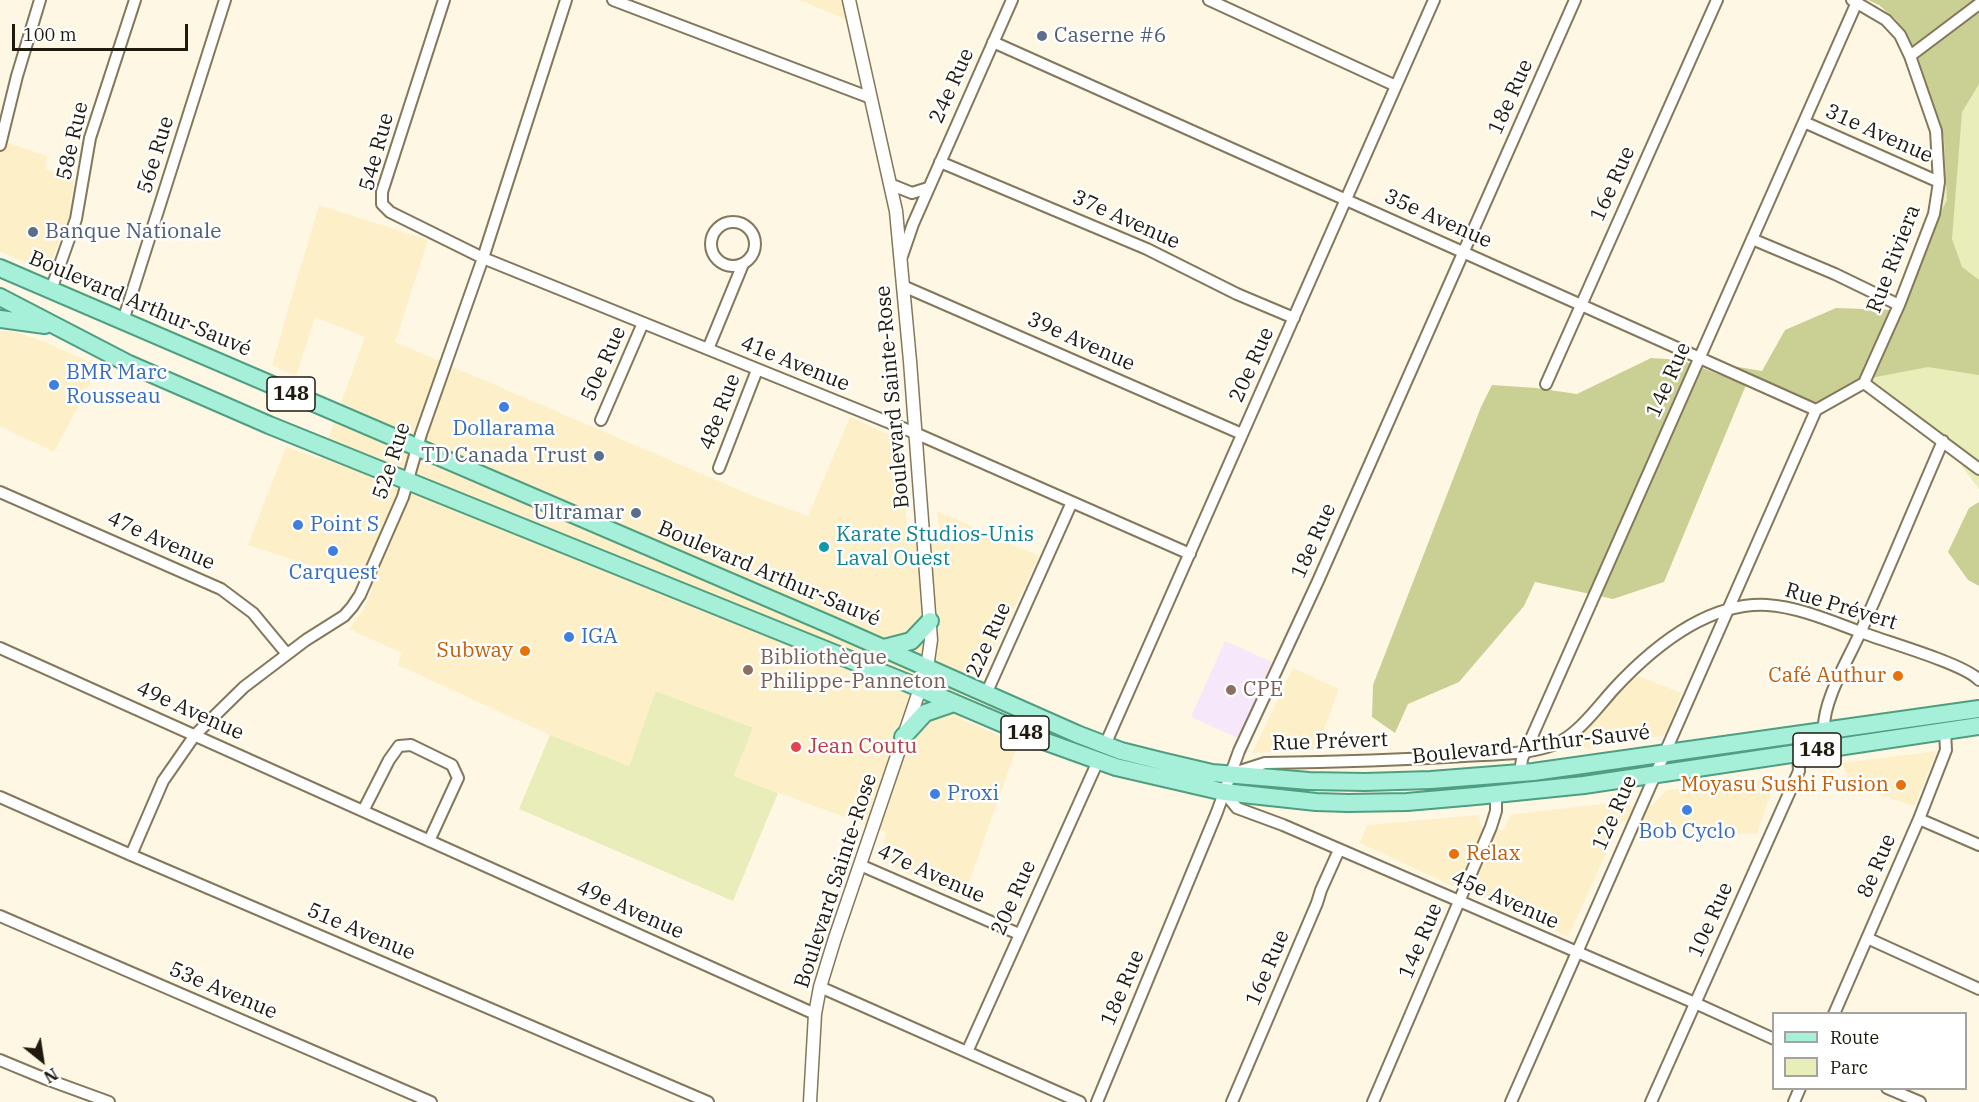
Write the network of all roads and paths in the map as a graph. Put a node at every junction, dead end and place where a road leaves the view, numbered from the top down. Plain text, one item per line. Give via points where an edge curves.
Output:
1 (40, 0) edge
2 (135, 0) edge
3 (225, 0) edge
4 (444, 0) edge
5 (566, 0) edge
6 (613, 0) edge
7 (849, 0) edge
8 (1012, 0) edge
9 (1209, 0) edge
10 (1434, 0) edge
11 (1575, 0) edge
12 (1717, 0) edge
13 (1854, 1) edge
14 (1979, 4) edge
15 (993, 42) junction
16 (1910, 56) junction
17 (1396, 86) junction
18 (872, 98) junction
19 (1804, 122) junction
20 (0, 145) edge
21 (940, 162) junction
22 (1939, 182) junction
23 (891, 186) junction
24 (928, 188) junction
25 (1346, 200) junction
26 (1752, 238) junction
27 (1464, 252) junction
28 (483, 258) junction
29 (901, 260) junction
30 (743, 264) junction
31 (0, 268) edge
32 (903, 286) junction
33 (51, 290) junction
34 (0, 297) edge
35 (1581, 305) junction
36 (1899, 305) junction
37 (1294, 318) junction
38 (0, 319) edge
39 (123, 321) junction
40 (643, 323) junction
41 (55, 326) junction
42 (708, 349) junction
43 (1700, 358) junction
44 (757, 370) junction
45 (1864, 382) junction
46 (1546, 384) dead end
47 (1816, 410) junction
48 (601, 420) dead end
49 (915, 433) junction
50 (1242, 434) junction
51 (1943, 441) junction
52 (417, 448) junction
53 (719, 468) dead end
54 (1979, 469) edge
55 (408, 482) junction
56 (0, 492) edge
57 (1072, 502) junction
58 (1190, 554) junction
59 (1728, 610) junction
60 (930, 621) junction
61 (1861, 632) junction
62 (0, 648) edge
63 (884, 648) junction
64 (288, 654) junction
65 (927, 668) junction
66 (1979, 680) edge
67 (920, 688) junction
68 (986, 694) junction
69 (954, 703) junction
70 (1979, 708) edge
71 (1979, 726) edge
72 (1824, 731) junction
73 (1945, 732) junction
74 (195, 735) junction
75 (903, 737) junction
76 (1526, 751) junction
77 (1102, 753) junction
78 (1663, 753) junction
79 (1798, 753) junction
80 (1520, 773) junction
81 (1232, 774) junction
82 (1654, 774) junction
83 (1224, 792) junction
84 (1497, 794) junction
85 (0, 797) edge
86 (363, 811) junction
87 (1919, 819) junction
88 (429, 840) junction
89 (1979, 845) edge
90 (1339, 850) junction
91 (131, 855) junction
92 (860, 865) junction
93 (1459, 901) junction
94 (0, 916) edge
95 (1019, 934) junction
96 (1867, 938) junction
97 (1575, 952) junction
98 (820, 987) junction
99 (1979, 989) edge
100 (1695, 1003) junction
101 (1835, 1012) edge
102 (815, 1014) junction
103 (1772, 1039) edge
104 (967, 1052) junction
105 (0, 1060) edge
106 (1890, 1090) edge
107 (110, 1102) edge
108 (431, 1102) edge
109 (708, 1102) edge
110 (810, 1102) edge
111 (1080, 1102) edge
112 (1097, 1102) edge
113 (1232, 1102) edge
114 (1373, 1102) edge
115 (1511, 1102) edge
116 (1651, 1102) edge
117 (1920, 1102) edge

1 - 20 street
2 - 33 street, 58e Rue via 90,138 76,219
3 - 39 street, 56e Rue
4 - 28 street, 54e Rue via 382,192 382,204 390,212
5 - 28 street, 52e Rue
6 - 18 street
7 - 18 street, Boulevard Sainte-Rose
8 - 15 street, 24e Rue
9 - 17 street
10 - 17 street, 20e Rue
11 - 27 street, 18e Rue
12 - 35 street, 16e Rue
13 - 16 street, Rue Riviera via 1886,20 1900,35
13 - 19 street, 14e Rue
14 - 16 street
15 - 21 street, 24e Rue
15 - 25 street, 35e Avenue
16 - 22 street, Rue Riviera via 1936,131
17 - 25 street, 20e Rue
18 - 23 street, Boulevard Sainte-Rose
19 - 22 street, 31e Avenue
19 - 26 street, 14e Rue
21 - 24 street, 24e Rue
21 - 37 street, 37e Avenue via 1147,249
22 - 36 street, Rue Riviera via 1934,214
23 - 24 street via 912,193
23 - 29 street, Boulevard Sainte-Rose
24 - 29 street, 24e Rue
25 - 27 street, 35e Avenue
25 - 37 street, 20e Rue
26 - 36 street
26 - 43 street, 14e Rue
27 - 35 street, 35e Avenue
27 - 81 street, 18e Rue
28 - 40 street, 41e Avenue
28 - 52 street, 52e Rue
29 - 32 street, Boulevard Sainte-Rose
30 - 30 street, 48e Rue via 753,253 754,238 739,223 725,224 712,240 713,254 723,264
30 - 42 street, 48e Rue
31 - 33 main road, Boulevard Arthur-Sauvé / 148
32 - 49 street, Boulevard Sainte-Rose
32 - 50 street, 39e Avenue
33 - 39 main road, Boulevard Arthur-Sauvé / 148
34 - 41 main road, Boulevard Arthur-Sauvé / 148
35 - 43 street, 35e Avenue
35 - 46 street, 16e Rue
36 - 45 street, Rue Riviera
37 - 50 street, 20e Rue
38 - 41 main road
39 - 52 main road, Boulevard Arthur-Sauvé / 148
40 - 42 street, 41e Avenue
40 - 48 street, 50e Rue
41 - 55 main road, Boulevard Arthur-Sauvé / 148 via 163,379
42 - 44 street, 41e Avenue
43 - 47 street, 35e Avenue
43 - 76 street, 14e Rue
44 - 49 street, 41e Avenue
44 - 53 street, 48e Rue
45 - 47 street
45 - 51 street
47 - 59 street, 12e Rue
49 - 57 street, 41e Avenue
49 - 60 street, Boulevard Sainte-Rose
50 - 58 street, 20e Rue
51 - 54 street
51 - 61 street
52 - 55 street, 52e Rue
52 - 63 main road, Boulevard Arthur-Sauvé / 148
55 - 64 street, 52e Rue via 352,607
55 - 67 main road, Boulevard Arthur-Sauvé / 148
56 - 64 street, 47e Avenue via 221,589 252,613
57 - 58 street, 41e Avenue
57 - 68 street, 22e Rue
58 - 77 street, 20e Rue
59 - 61 street, Rue Prévert via 1777,606
59 - 76 street, Rue Prévert via 1654,650 1567,738
59 - 78 street, 12e Rue
60 - 63 main road via 910,641
60 - 65 street, Boulevard Sainte-Rose
61 - 66 street, Rue Prévert via 1973,674
61 - 72 street via 1827,704
62 - 74 street, 49e Avenue
63 - 65 main road, Boulevard Arthur-Sauvé / 148
64 - 74 street, 52e Rue via 244,687
65 - 67 street, Boulevard Sainte-Rose
65 - 68 main road, Boulevard Arthur-Sauvé / 148
67 - 69 main road, Boulevard Arthur-Sauvé / 148
67 - 75 street, Boulevard Sainte-Rose
68 - 77 main road, Boulevard Arthur-Sauvé / 148
69 - 75 main road via 925,713
69 - 77 main road, Boulevard Arthur-Sauvé / 148 via 1041,740
70 - 72 main road, Boulevard Arthur-Sauvé / 148
71 - 73 main road, Boulevard Arthur-Sauvé / 148
72 - 78 main road, Boulevard Arthur-Sauvé / 148
73 - 79 main road, Boulevard Arthur-Sauvé / 148
73 - 87 street, 8e Rue via 1946,750
74 - 86 street, 49e Avenue
74 - 91 street, 52e Rue via 163,781
75 - 92 street, Boulevard Sainte-Rose
76 - 80 street, 14e Rue
76 - 81 street, Rue Prévert via 1265,764
77 - 81 main road, Boulevard Arthur-Sauvé / 148
77 - 83 main road, Boulevard Arthur-Sauvé / 148 via 1131,771
77 - 95 street, 20e Rue
78 - 80 main road, Boulevard Arthur-Sauvé / 148
78 - 82 street, 12e Rue
79 - 82 main road, Boulevard Arthur-Sauvé / 148
79 - 100 street, 10e Rue via 1799,771
80 - 81 main road, Boulevard Arthur-Sauvé / 148 via 1357,783
81 - 83 street, 18e Rue
82 - 84 main road, Boulevard Arthur-Sauvé / 148
82 - 97 street, 12e Rue
83 - 84 main road, Boulevard Arthur-Sauvé / 148 via 1362,803
83 - 90 street, 45e Avenue via 1237,808
83 - 112 street, 18e Rue
84 - 93 street, 14e Rue via 1491,827
85 - 91 street, 51e Avenue
86 - 88 street, 49e Avenue
86 - 88 street via 399,746 411,745 452,765 458,778
87 - 89 street
87 - 96 street, 8e Rue
88 - 102 street, 49e Avenue
90 - 93 street, 45e Avenue
90 - 113 street, 16e Rue
91 - 109 street, 51e Avenue
92 - 95 street, 47e Avenue
92 - 98 street, Boulevard Sainte-Rose
93 - 97 street, 45e Avenue
93 - 114 street, 14e Rue
94 - 108 street, 53e Avenue
95 - 104 street, 20e Rue
96 - 99 street
96 - 101 street, 8e Rue
97 - 100 street, 45e Avenue
97 - 115 street, 12e Rue
98 - 102 street, Boulevard Sainte-Rose
98 - 104 street
100 - 103 street, 45e Avenue
100 - 116 street, 10e Rue
102 - 110 street, Boulevard Sainte-Rose
104 - 111 street
105 - 107 street
106 - 117 street

